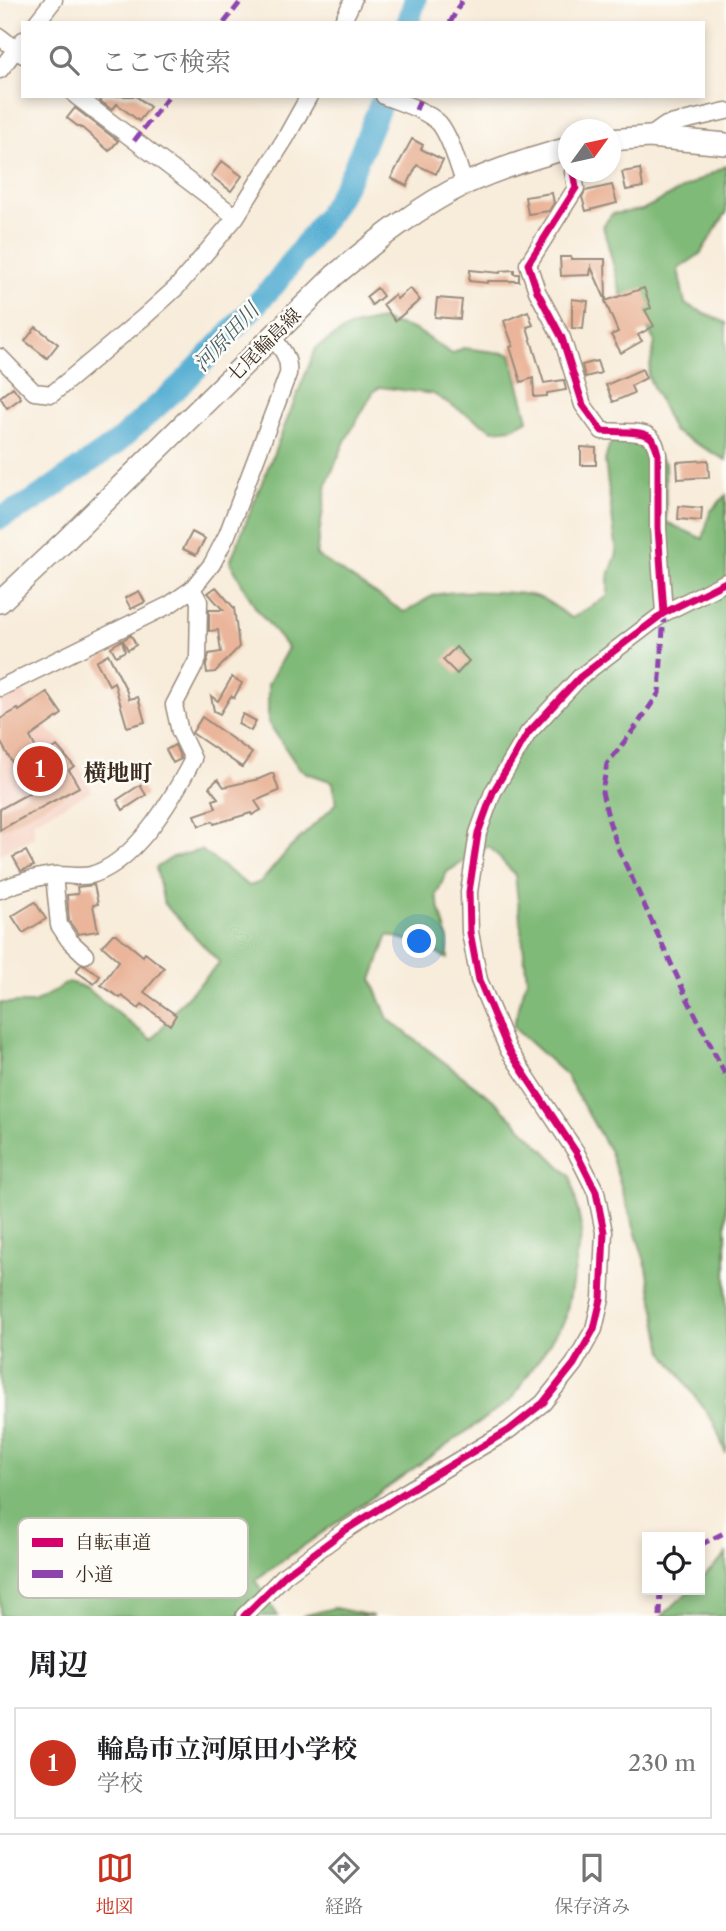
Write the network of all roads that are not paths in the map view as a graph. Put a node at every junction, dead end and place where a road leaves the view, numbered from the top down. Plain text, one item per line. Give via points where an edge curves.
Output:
1 (54, 0) edge
2 (353, 0) edge
3 (38, 21) edge
4 (343, 21) edge
5 (0, 37) edge
6 (20, 48) edge
7 (0, 70) edge
8 (79, 98) edge
9 (308, 98) edge
10 (389, 98) edge
11 (726, 111) edge
12 (649, 137) junction
13 (621, 139) edge
14 (726, 144) edge
15 (558, 152) edge
16 (575, 182) edge
17 (465, 184) junction
18 (236, 217) junction
19 (272, 337) junction
20 (0, 358) edge
21 (726, 582) edge
22 (192, 589) junction
23 (0, 602) edge
24 (664, 613) junction
25 (0, 688) edge
26 (54, 875) junction
27 (0, 890) edge
28 (85, 955) dead end
29 (244, 1616) edge

1 - 3 street
2 - 4 street
5 - 6 street
6 - 7 street
8 - 18 street
9 - 18 street
10 - 17 street via 436,121 445,131
11 - 12 street via 666,125
12 - 13 main road
12 - 14 main road
15 - 17 main road, 七尾輪島線
16 - 24 street via 576,188 528,264 562,338 583,405 602,431 645,434 655,443
17 - 19 main road, 七尾輪島線 via 377,240
18 - 20 street via 177,287 52,394 34,392
19 - 22 street via 285,353 288,374 227,535
19 - 23 main road, 七尾輪島線
21 - 24 street
22 - 25 street via 169,605
22 - 26 street via 199,601 198,659 174,705 193,759 136,846 89,876
24 - 29 street via 580,677 528,733 493,792 478,833 469,892 470,932 479,980 508,1049 576,1152 596,1192 604,1232 601,1299 594,1329 574,1364 543,1402 509,1430 344,1531 285,1575
26 - 27 street
26 - 28 street via 59,925

